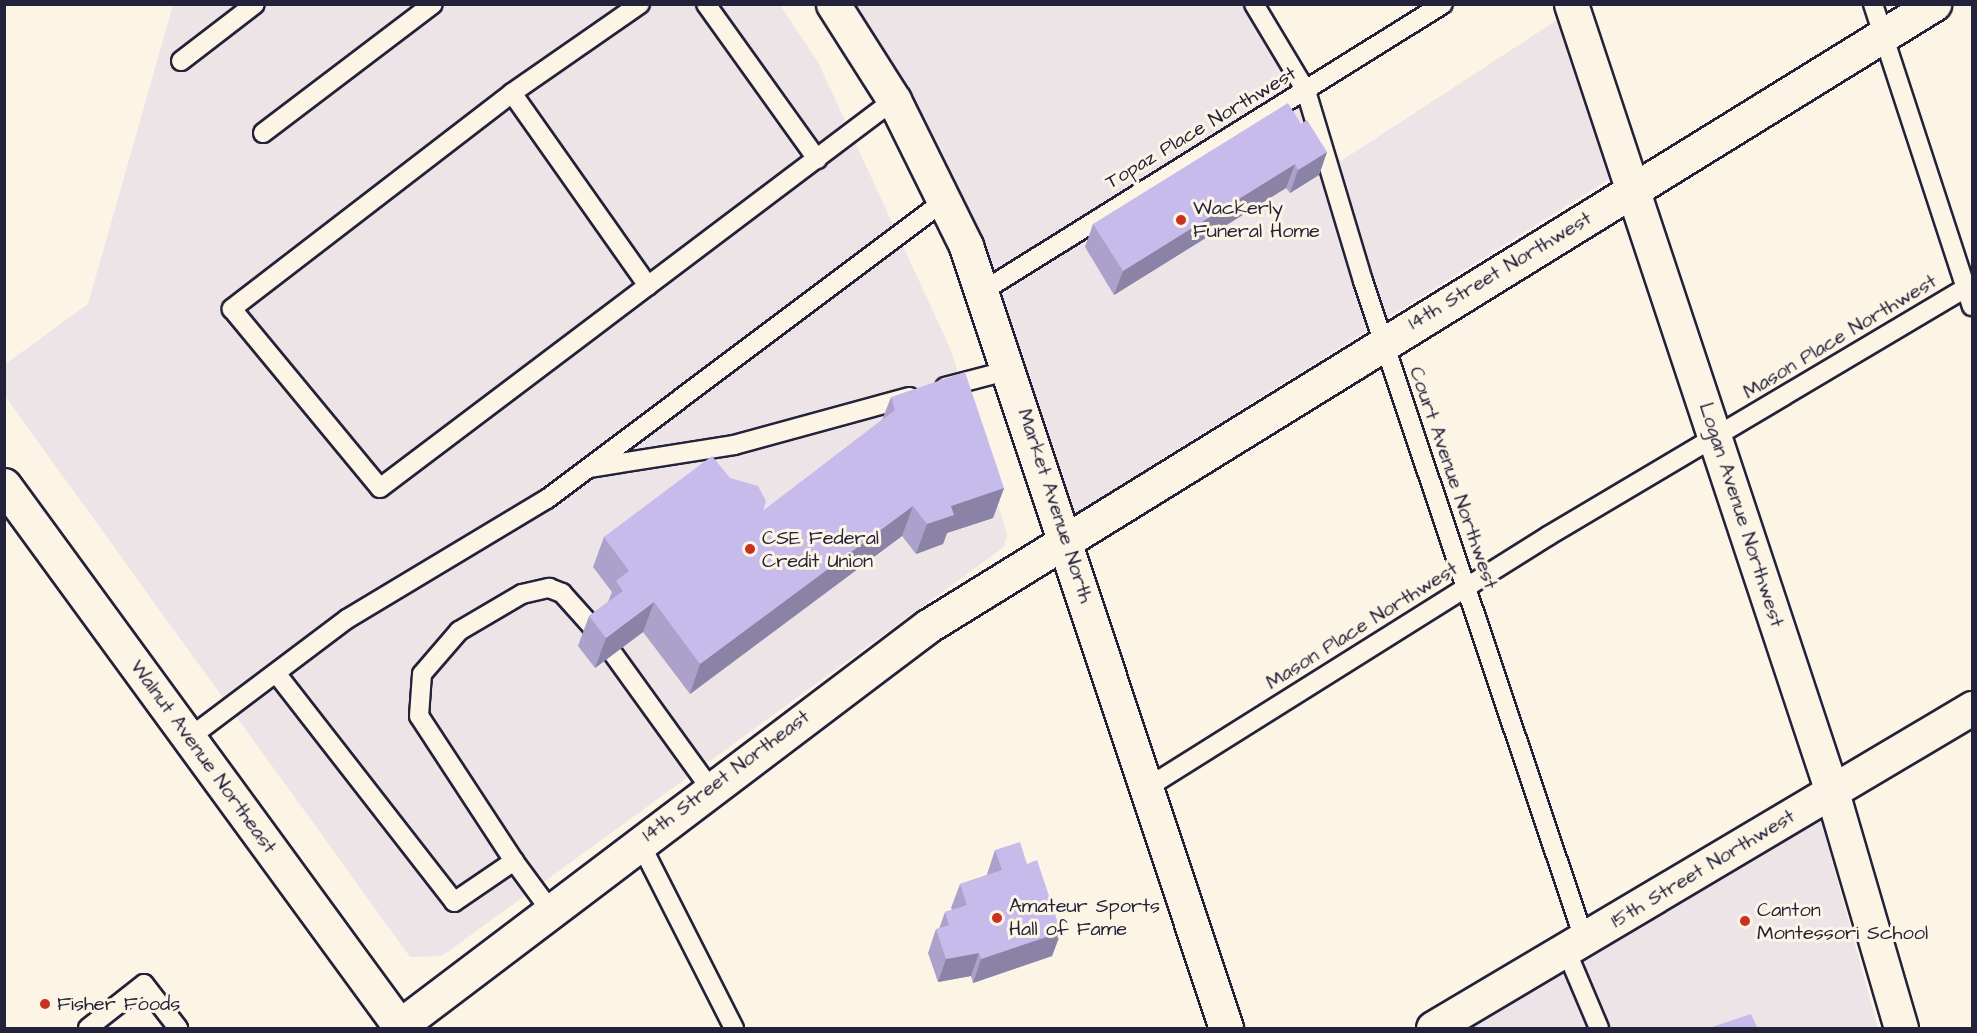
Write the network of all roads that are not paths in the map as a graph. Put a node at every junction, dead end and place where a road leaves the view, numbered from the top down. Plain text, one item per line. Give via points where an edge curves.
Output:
1 (255, 4) edge
2 (433, 4) edge
3 (640, 4) edge
4 (706, 4) edge
5 (833, 4) edge
6 (1254, 4) edge
7 (1443, 4) edge
8 (1571, 4) edge
9 (1873, 4) edge
10 (1934, 4) edge
11 (1884, 36) junction
12 (181, 61) dead end
13 (1306, 91) junction
14 (512, 93) junction
15 (894, 100) junction
16 (263, 134) dead end
17 (818, 159) junction
18 (1634, 190) junction
19 (945, 200) junction
20 (648, 286) junction
21 (1970, 286) edge
22 (983, 291) junction
23 (1972, 306) edge
24 (1384, 342) junction
25 (1010, 370) junction
26 (1715, 437) junction
27 (587, 468) junction
28 (4, 485) edge
29 (1065, 537) junction
30 (1466, 588) junction
31 (597, 632) edge
32 (614, 655) edge
33 (276, 673) junction
34 (1972, 708) edge
35 (189, 738) junction
36 (1148, 787) junction
37 (710, 788) junction
38 (1832, 792) junction
39 (639, 841) junction
40 (513, 861) junction
41 (550, 910) junction
42 (1575, 944) junction
43 (399, 1028) edge
44 (88, 1029) edge
45 (178, 1029) edge
46 (735, 1029) edge
47 (1226, 1029) edge
48 (1432, 1029) edge
49 (1599, 1029) edge
50 (1901, 1029) edge

1 - 12 lane
2 - 16 lane
3 - 14 lane
4 - 17 lane
5 - 15 street, Market Avenue North
6 - 13 lane, Court Avenue Northwest
7 - 13 lane, Topaz Place Northwest
8 - 18 street, Logan Avenue Northwest
9 - 11 lane
10 - 11 street, 14th Street Northwest
11 - 18 street, 14th Street Northwest
11 - 21 lane
13 - 22 lane, Topaz Place Northwest
13 - 24 lane, Court Avenue Northwest
14 - 20 lane
14 - 20 lane via 232,309 380,488
15 - 17 lane
15 - 19 street, Market Avenue North
17 - 20 lane
18 - 24 street, 14th Street Northwest
18 - 26 street, Logan Avenue Northwest
19 - 22 street, Market Avenue North
19 - 27 lane
21 - 23 lane
21 - 26 lane, Mason Place Northwest
22 - 25 street, Market Avenue North
24 - 29 street, 14th Street Northwest
24 - 30 lane, Court Avenue Northwest
25 - 27 lane via 734,446
25 - 29 street, Market Avenue North
26 - 30 lane, Mason Place Northwest
26 - 38 street, Logan Avenue Northwest
27 - 33 lane via 547,499 347,619
28 - 35 street, Walnut Avenue Northeast
29 - 36 street, Market Avenue North
29 - 37 street, 14th Street Northeast via 928,626
30 - 36 lane, Mason Place Northwest
30 - 42 lane, Court Avenue Northwest
31 - 40 lane via 562,593 549,588 531,592 459,631 422,674 419,716
32 - 37 lane
33 - 35 lane
33 - 40 lane via 454,902
34 - 38 street, 15th Street Northwest
35 - 43 street, Walnut Avenue Northeast
36 - 47 street, Market Avenue North
37 - 39 street, 14th Street Northeast
38 - 42 street, 15th Street Northwest
38 - 50 street, Logan Avenue Northwest
39 - 41 street, 14th Street Northeast
39 - 46 lane
40 - 41 lane
41 - 43 street, 14th Street Northeast
42 - 48 street, 15th Street Northwest
42 - 49 lane, Court Avenue Northwest
44 - 45 lane via 144,984

